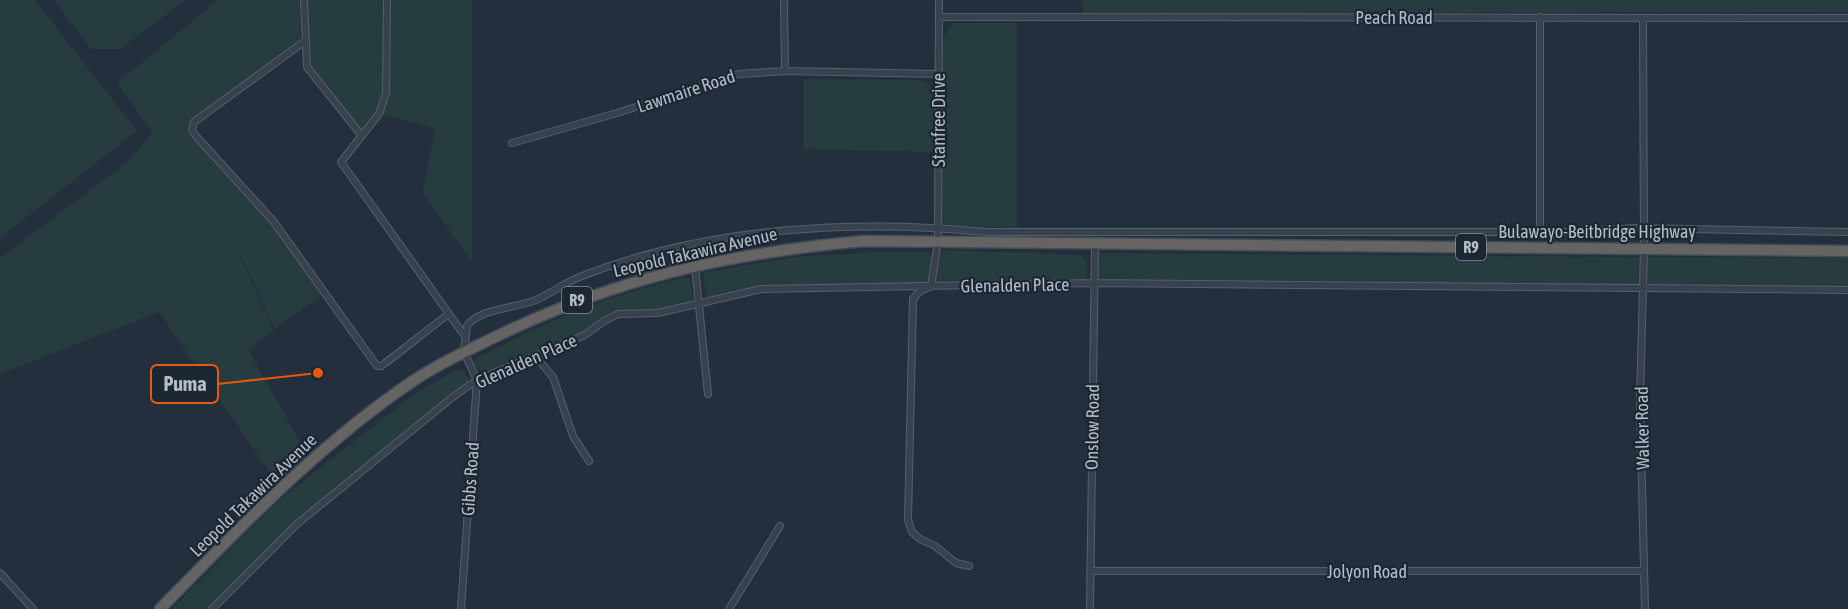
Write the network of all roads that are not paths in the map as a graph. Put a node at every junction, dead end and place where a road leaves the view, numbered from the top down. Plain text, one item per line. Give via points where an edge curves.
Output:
1 (304, 0) edge
2 (387, 0) edge
3 (784, 0) edge
4 (939, 0) edge
5 (939, 17) junction
6 (1540, 17) junction
7 (1848, 18) edge
8 (1643, 19) junction
9 (305, 41) junction
10 (785, 71) junction
11 (938, 74) junction
12 (362, 136) junction
13 (512, 143) dead end
14 (937, 228) junction
15 (1644, 229) junction
16 (1046, 231) junction
17 (1072, 231) junction
18 (1220, 232) junction
19 (1540, 232) junction
20 (1848, 232) edge
21 (938, 241) junction
22 (1046, 243) junction
23 (1071, 244) junction
24 (1095, 244) junction
25 (1208, 245) junction
26 (1644, 248) junction
27 (1848, 251) edge
28 (695, 267) junction
29 (1094, 282) junction
30 (931, 286) junction
31 (1644, 288) junction
32 (1848, 290) edge
33 (700, 302) junction
34 (449, 314) junction
35 (464, 336) junction
36 (464, 352) junction
37 (535, 356) junction
38 (477, 380) junction
39 (708, 394) dead end
40 (589, 461) dead end
41 (780, 526) dead end
42 (969, 566) dead end
43 (1090, 571) junction
44 (1644, 571) junction
45 (0, 573) edge
46 (33, 609) edge
47 (160, 609) edge
48 (212, 609) edge
49 (461, 609) edge
50 (729, 609) edge
51 (1090, 609) edge
52 (1645, 609) edge

1 - 9 street
2 - 12 street via 386,93 379,114
3 - 10 street
4 - 5 street, Stanfree Drive
5 - 6 street, Peach Road
5 - 11 street, Stanfree Drive
6 - 8 street, Peach Road
6 - 19 street
7 - 8 street, Peach Road
8 - 15 street, Walker Road
9 - 12 street via 307,68
9 - 34 street via 194,122 192,130 274,222 376,366
10 - 11 street, Lawmaire Road
10 - 13 street, Lawmaire Road via 728,76 663,100
11 - 14 street, Stanfree Drive
12 - 34 street via 341,162
14 - 16 street
14 - 21 street, Stanfree Drive
14 - 35 street via 766,233 689,243 581,276 538,299 476,317
15 - 19 street
15 - 20 street
15 - 26 street, Walker Road
16 - 17 street
16 - 22 street
17 - 18 street
17 - 23 street
18 - 19 street
18 - 25 street
21 - 22 highway, Leopold Takawira Avenue / R9
21 - 28 highway, Leopold Takawira Avenue / R9 via 787,248
21 - 30 street, Stanfree Drive
22 - 23 highway, Leopold Takawira Avenue / R9
23 - 24 highway, Leopold Takawira Avenue / R9
24 - 25 highway, Bulawayo-Beitbridge Highway / R9
24 - 29 street, Onslow Road
25 - 26 highway, Bulawayo-Beitbridge Highway / R9
26 - 27 highway, Bulawayo-Beitbridge Highway / R9
26 - 31 street, Walker Road
28 - 33 street
28 - 36 highway, Leopold Takawira Avenue / R9 via 649,276 578,300
29 - 30 street, Glenalden Place
29 - 31 street, Glenalden Place
29 - 43 street, Onslow Road
30 - 33 street, Glenalden Place via 761,289
30 - 42 street via 914,298 908,520 912,532 920,539 956,563
31 - 32 street, Glenalden Place
31 - 44 street, Walker Road via 1640,410
33 - 37 street, Glenalden Place via 658,313 618,314
33 - 39 street
34 - 35 street
35 - 36 street
36 - 38 street, Gibbs Road
36 - 47 highway, Leopold Takawira Avenue / R9 via 414,380 323,450 275,492
37 - 38 street, Glenalden Place
37 - 40 street via 554,377 573,436
38 - 48 street, Glenalden Place via 297,524
38 - 49 street, Gibbs Road
41 - 50 street
43 - 44 street, Jolyon Road
43 - 51 street, Onslow Road
44 - 52 street, Walker Road
45 - 46 street

